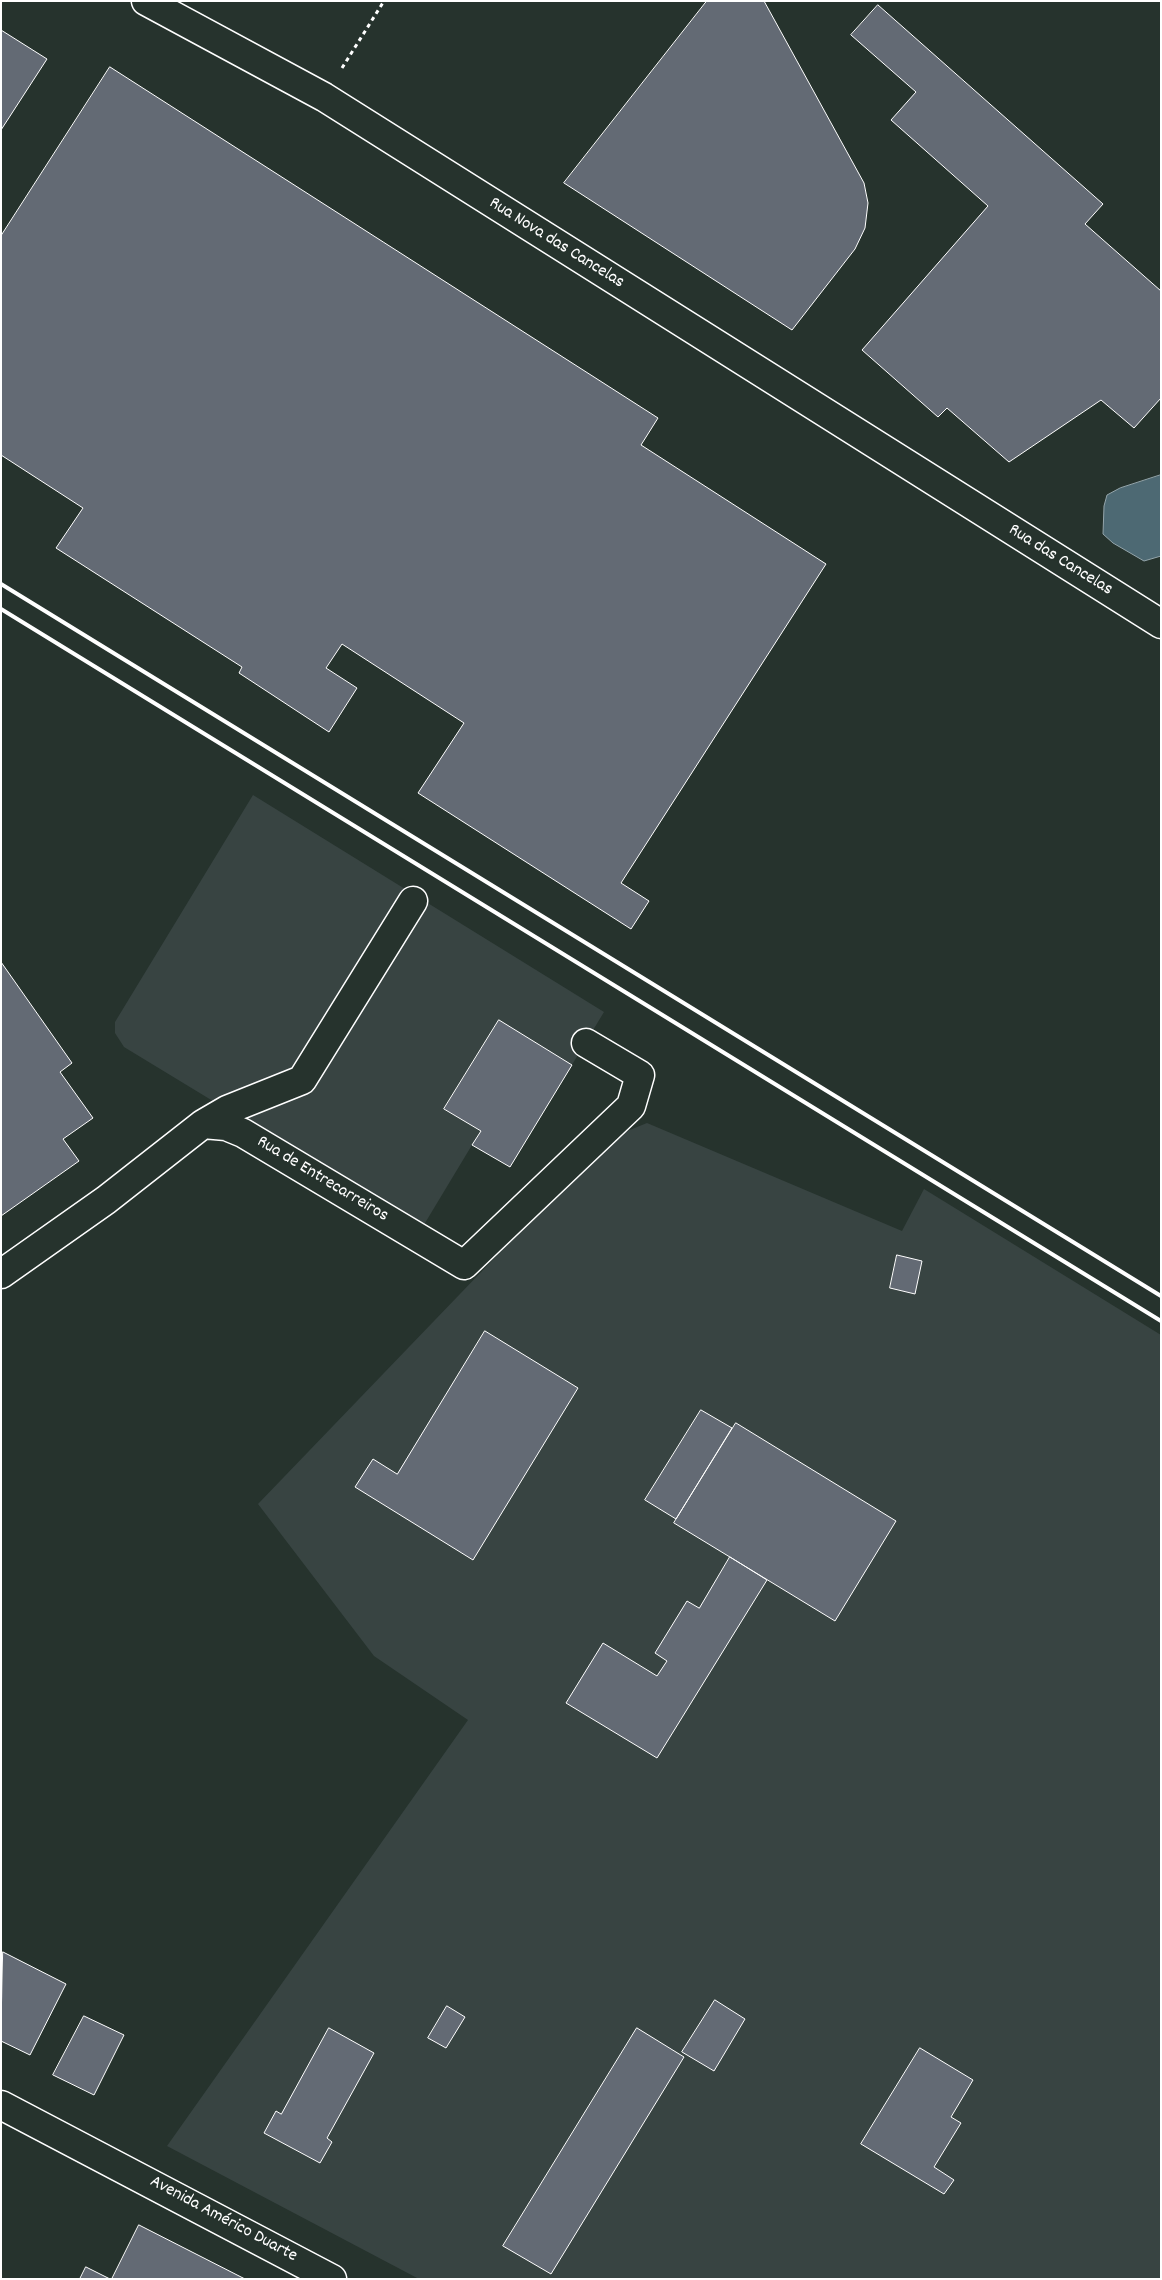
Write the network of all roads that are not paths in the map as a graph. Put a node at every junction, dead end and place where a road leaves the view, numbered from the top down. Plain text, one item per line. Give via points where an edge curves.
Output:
1 (146, 1) edge
2 (959, 498) joint
3 (1161, 624) edge
4 (413, 901) dead end
5 (586, 1043) dead end
6 (203, 1124) junction
7 (1, 1274) edge
8 (1, 2104) edge
9 (332, 2279) edge

1 - 2 street, Rua Nova das Cancelas via 324,97
2 - 3 street, Rua das Cancelas
4 - 6 street via 302,1080 227,1110
5 - 6 street, Rua de Entrecarreiros via 640,1075 631,1106 464,1265 243,1133 226,1126
6 - 7 street via 106,1200
8 - 9 street, Avenida Américo Duarte

